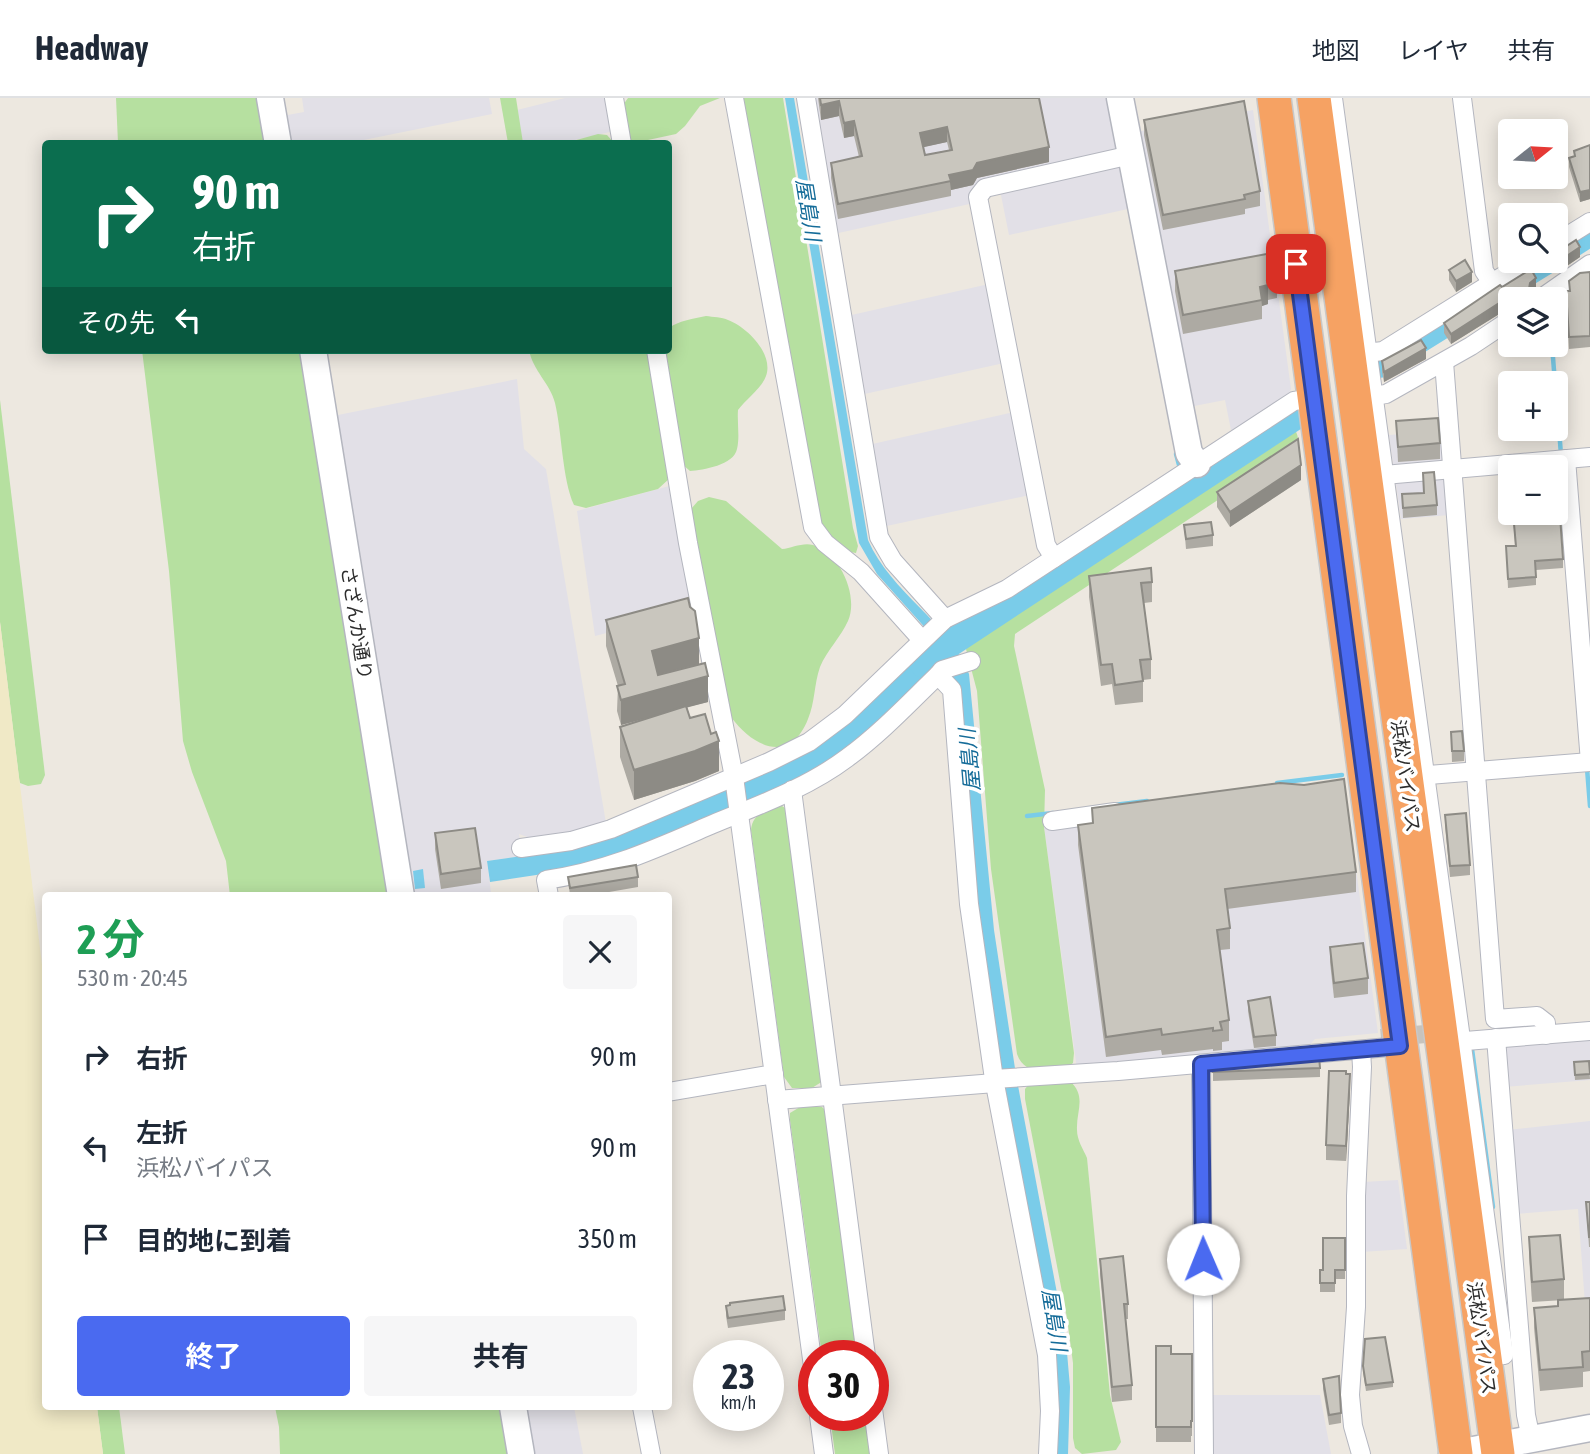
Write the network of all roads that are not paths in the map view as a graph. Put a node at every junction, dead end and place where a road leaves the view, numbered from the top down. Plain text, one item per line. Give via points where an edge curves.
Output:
1 (270, 98) edge
2 (614, 98) edge
3 (734, 98) edge
4 (806, 98) edge
5 (1120, 98) edge
6 (1314, 98) edge
7 (1333, 98) edge
8 (1462, 98) edge
9 (1274, 100) edge
10 (277, 140) edge
11 (621, 140) edge
12 (1131, 155) junction
13 (1590, 222) edge
14 (1568, 236) edge
15 (1590, 264) edge
16 (1508, 273) edge
17 (1492, 283) junction
18 (1557, 287) edge
19 (1498, 328) edge
20 (314, 354) edge
21 (657, 354) edge
22 (1358, 354) junction
23 (1444, 362) junction
24 (1314, 398) junction
25 (1369, 412) junction
26 (1590, 457) edge
27 (1568, 459) edge
28 (1196, 464) junction
29 (1498, 465) edge
30 (1452, 469) junction
31 (1384, 475) junction
32 (1568, 484) edge
33 (1054, 558) junction
34 (933, 630) junction
35 (969, 661) dead end
36 (942, 672) junction
37 (1590, 762) edge
38 (1476, 771) junction
39 (1416, 776) junction
40 (734, 780) junction
41 (792, 790) junction
42 (738, 810) junction
43 (1130, 810) edge
44 (1052, 821) dead end
45 (521, 848) dead end
46 (400, 892) edge
47 (548, 892) edge
48 (1590, 1031) edge
49 (1541, 1035) junction
50 (1457, 1038) junction
51 (1496, 1038) junction
52 (1390, 1042) junction
53 (1361, 1050) junction
54 (1319, 1053) junction
55 (1201, 1064) junction
56 (774, 1074) junction
57 (996, 1080) junction
58 (672, 1091) edge
59 (832, 1096) junction
60 (777, 1100) junction
61 (809, 1340) edge
62 (864, 1340) edge
63 (1504, 1355) dead end
64 (514, 1410) edge
65 (643, 1410) edge
66 (1590, 1428) edge
67 (821, 1431) edge
68 (876, 1431) edge
69 (1531, 1439) junction
70 (1474, 1452) edge
71 (522, 1454) edge
72 (651, 1454) edge
73 (824, 1454) edge
74 (879, 1454) edge
75 (1048, 1454) edge
76 (1204, 1454) edge
77 (1362, 1454) edge

1 - 10 street
2 - 11 street
3 - 34 street via 813,527 825,543
4 - 34 street via 879,537
5 - 12 street
6 - 22 highway, 浜松バイパス
7 - 22 street
8 - 17 street via 1484,271
9 - 24 highway
12 - 28 street via 1189,453
12 - 33 street via 985,188 978,197 1046,545
13 - 14 street
15 - 18 street
16 - 17 street
17 - 22 street via 1383,351
19 - 23 street
20 - 46 street, さざんか通り
21 - 40 street
22 - 25 highway, 浜松バイパス
23 - 25 street via 1386,394
23 - 30 street
24 - 28 street via 1294,401
24 - 52 highway
25 - 31 street
25 - 39 highway, 浜松バイパス
26 - 27 street
28 - 33 street
29 - 30 street
30 - 31 street
30 - 38 street
31 - 39 street
32 - 37 street
33 - 34 street
34 - 40 street via 827,729
35 - 36 street
36 - 41 street via 868,742
36 - 57 street via 952,690 969,904
37 - 38 street
38 - 39 street
38 - 49 street via 1496,1019 1537,1016 1546,1023
39 - 50 highway, 浜松バイパス
40 - 42 street
40 - 45 street via 591,836
41 - 42 street
41 - 59 street
42 - 47 street via 602,870 546,880
42 - 56 street
43 - 44 street via 1076,824
48 - 49 street
49 - 50 street via 1535,1025
49 - 51 street
50 - 51 street
50 - 63 street
50 - 70 highway, 浜松バイパス via 1451,1105
51 - 69 street
52 - 53 street
52 - 54 street via 1318,1043
52 - 70 highway
53 - 54 street
53 - 77 street via 1350,1395
54 - 55 street
55 - 57 street
55 - 76 street
56 - 58 street
56 - 60 street
57 - 59 street
57 - 75 street via 1043,1328 1049,1383
59 - 60 street
59 - 62 street
60 - 61 street
64 - 71 street
65 - 72 street
66 - 69 street
67 - 73 street
68 - 74 street
69 - 70 street

